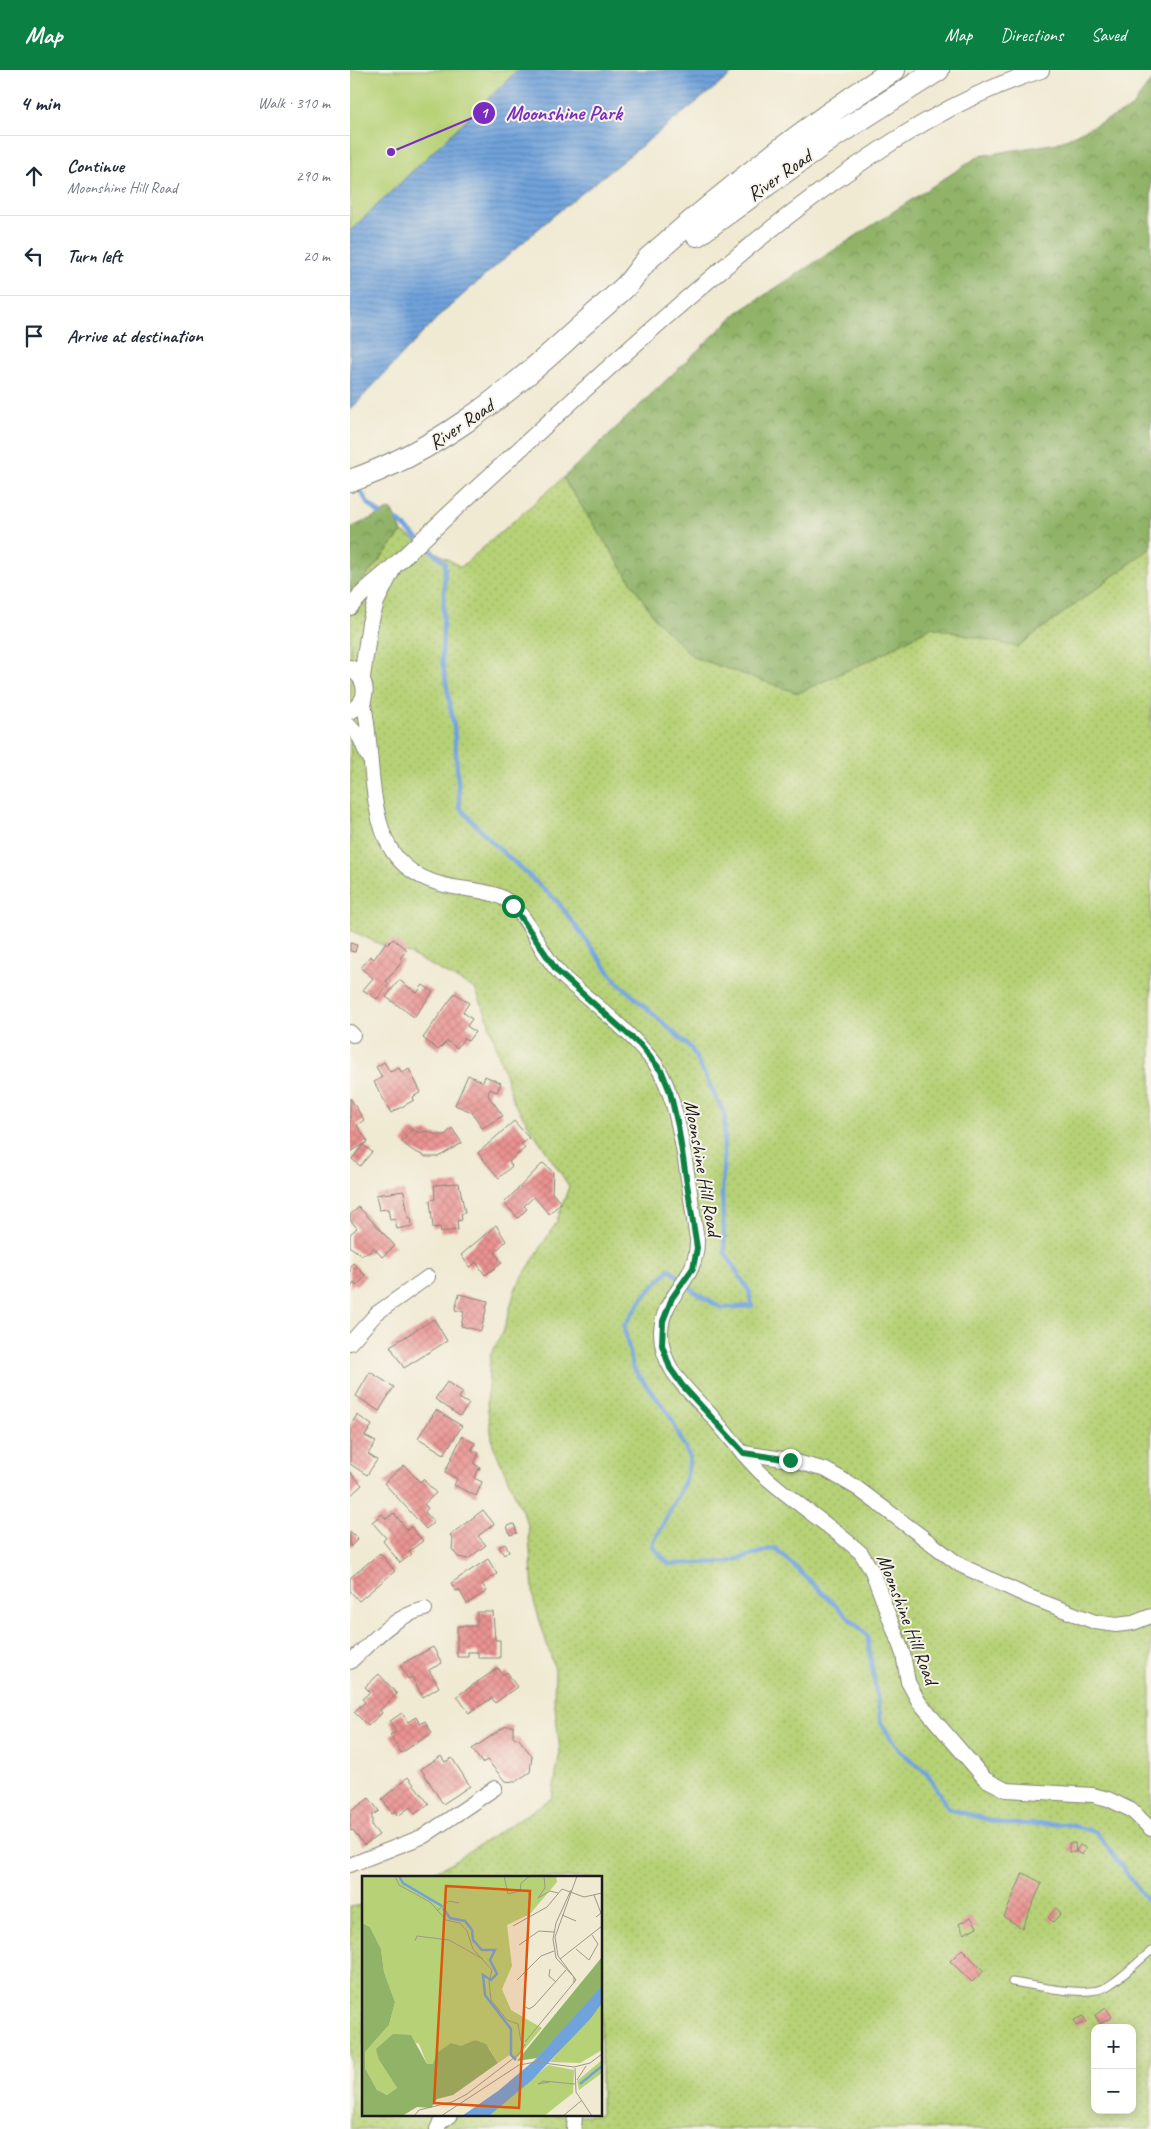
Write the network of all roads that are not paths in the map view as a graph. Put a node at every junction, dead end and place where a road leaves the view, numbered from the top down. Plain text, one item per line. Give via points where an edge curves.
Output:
1 (894, 70) edge
2 (938, 70) edge
3 (1041, 70) edge
4 (626, 286) junction
5 (350, 481) edge
6 (399, 561) junction
7 (350, 607) edge
8 (356, 673) edge
9 (363, 700) junction
10 (350, 711) edge
11 (350, 726) edge
12 (369, 760) junction
13 (428, 1277) dead end
14 (350, 1343) edge
15 (744, 1453) junction
16 (425, 1609) dead end
17 (1151, 1616) edge
18 (350, 1662) edge
19 (495, 1788) dead end
20 (1151, 1829) edge
21 (350, 1865) edge
22 (1151, 1951) edge
23 (1012, 1982) dead end
24 (449, 2116) edge
25 (575, 2116) edge
26 (437, 2129) edge
27 (574, 2129) edge

1 - 4 highway, River Road via 818,122 723,194 647,260
2 - 4 highway, River Road via 782,172
3 - 6 street via 985,91 924,121 759,237 671,310
4 - 5 highway, River Road via 482,411 424,449
6 - 7 street via 374,581
6 - 8 street via 376,602
8 - 9 street via 365,685
9 - 10 street
9 - 12 street, Moonshine Hill Road via 370,738
11 - 12 street, Moonshine Hill Road via 360,738
12 - 15 street, Moonshine Hill Road via 387,841 399,860 427,881 495,894 508,902 519,913 557,971 625,1030 662,1072 678,1126 697,1239 696,1259 668,1306 663,1321 661,1336 666,1360 682,1385
13 - 14 street via 377,1313
15 - 17 street via 826,1470 857,1488 960,1565 1027,1596 1096,1622 1116,1625
15 - 20 street, Moonshine Hill Road via 760,1471 861,1552 872,1571 903,1654 908,1682 919,1702 985,1780 1006,1790 1093,1795 1108,1799 1131,1810
16 - 18 street via 408,1612 392,1623
19 - 21 street via 424,1836
22 - 23 lane via 1107,1987 1098,1990 1068,1990
24 - 26 street
25 - 27 street

